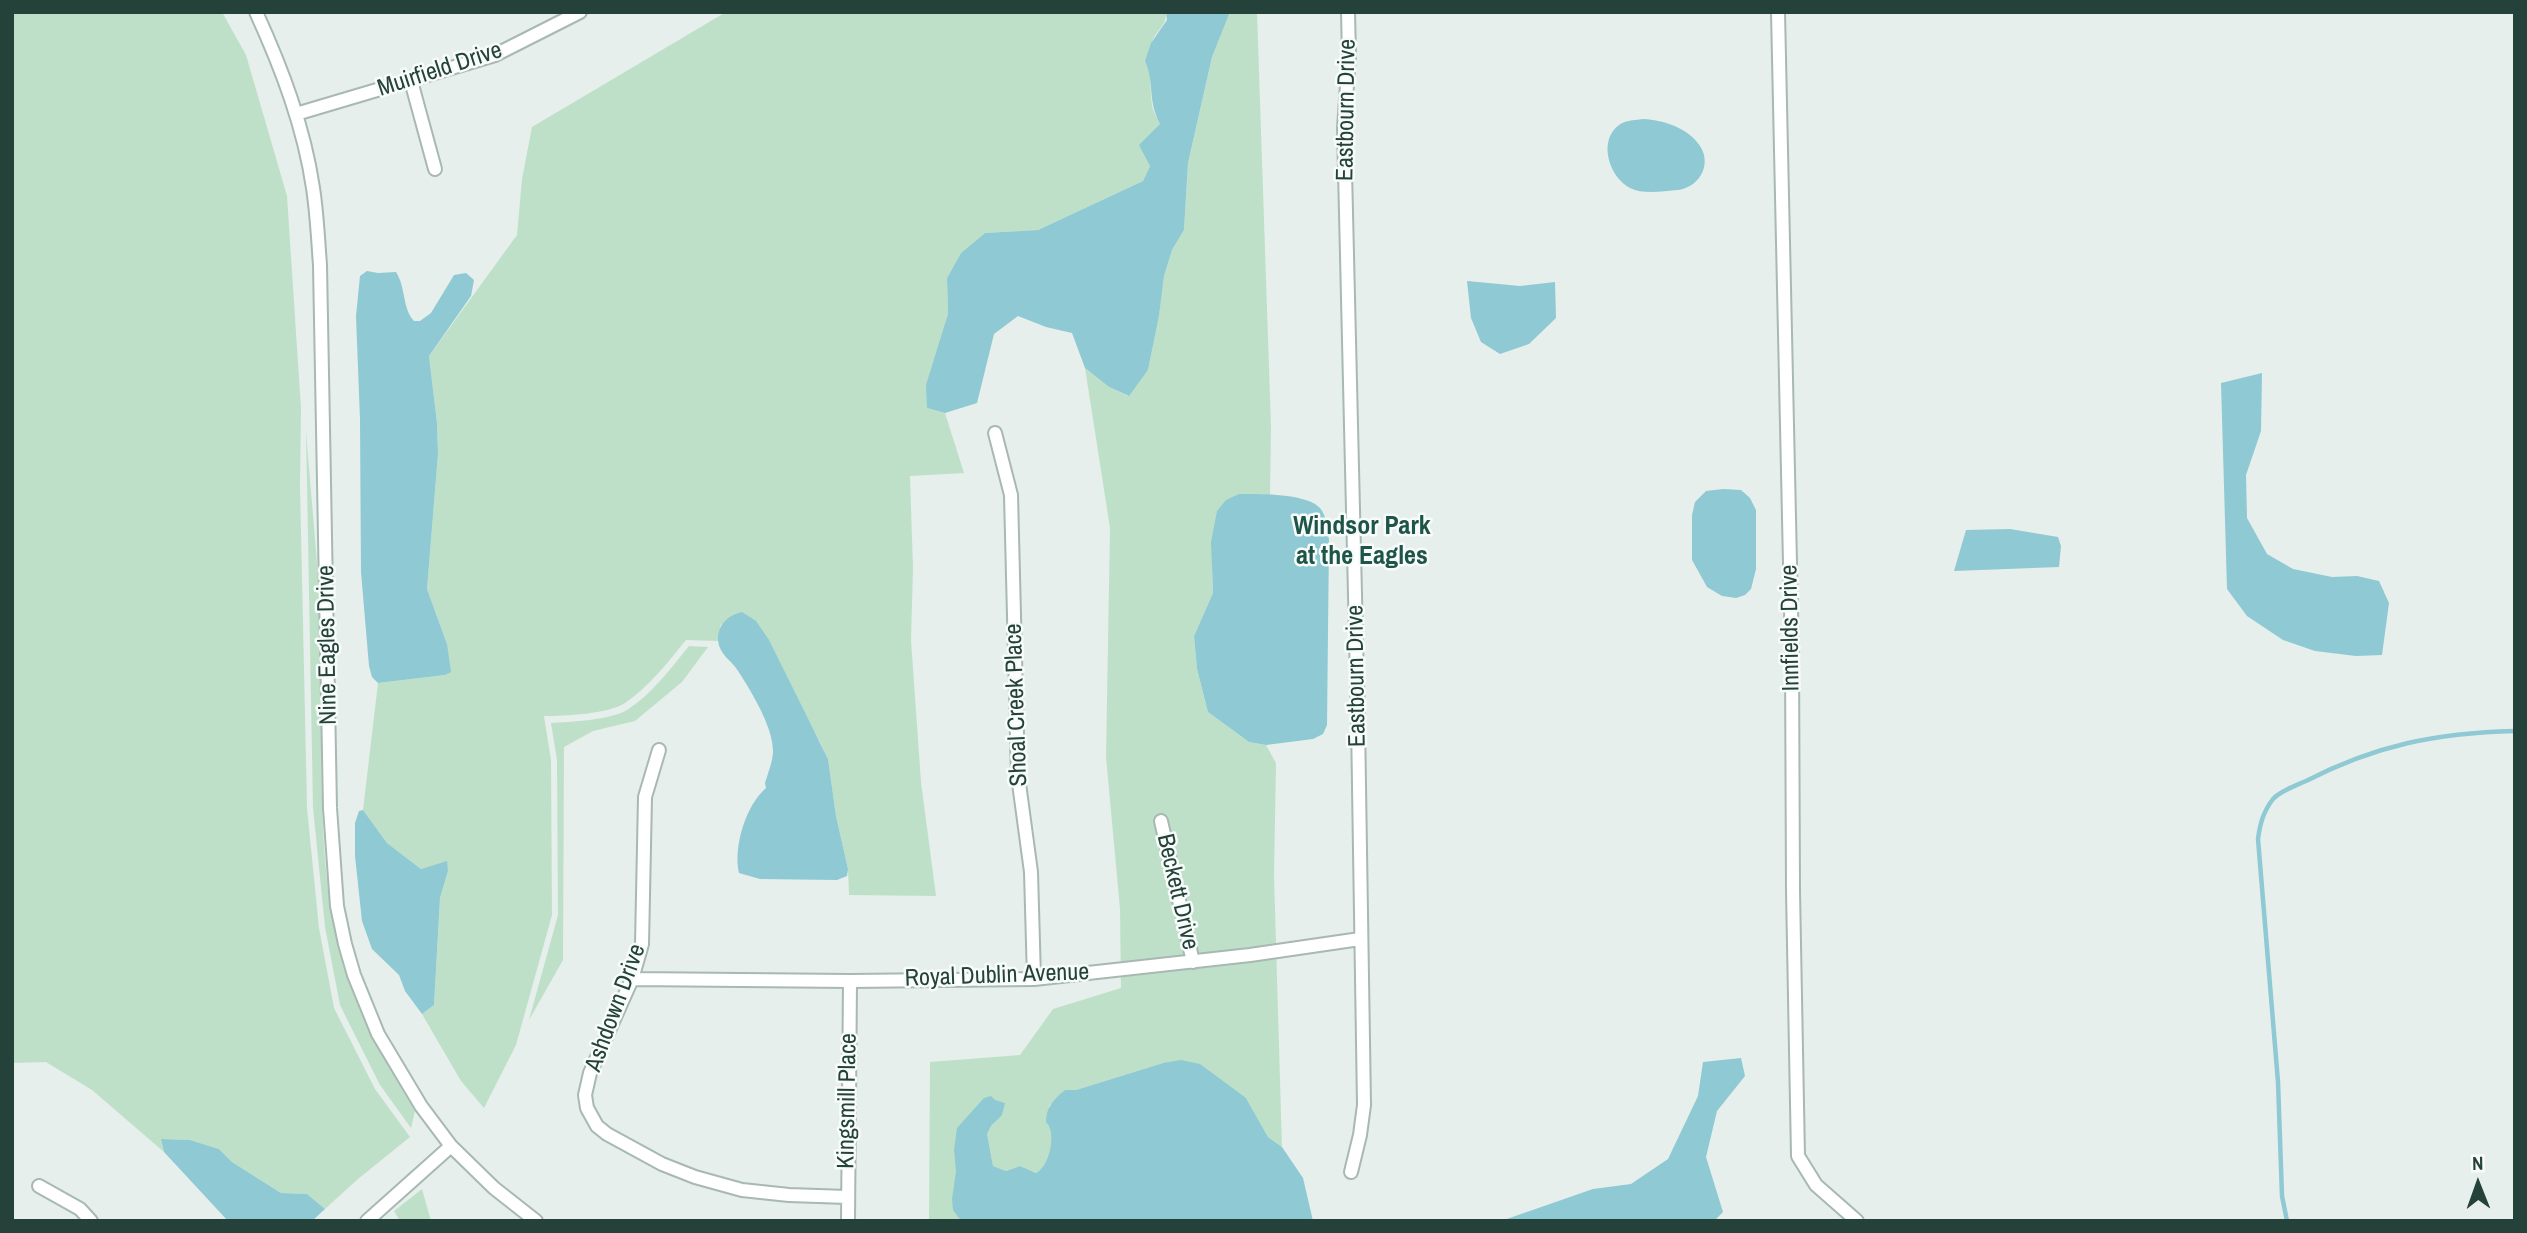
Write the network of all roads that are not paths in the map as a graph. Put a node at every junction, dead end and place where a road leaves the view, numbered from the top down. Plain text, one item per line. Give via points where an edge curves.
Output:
1 (256, 12) edge
2 (580, 12) edge
3 (1348, 12) edge
4 (1778, 12) edge
5 (411, 81) junction
6 (296, 114) junction
7 (435, 169) dead end
8 (995, 433) dead end
9 (659, 750) dead end
10 (1161, 821) dead end
11 (1360, 939) junction
12 (1193, 962) junction
13 (632, 979) junction
14 (1034, 979) junction
15 (850, 981) junction
16 (451, 1146) junction
17 (1352, 1172) dead end
18 (39, 1186) dead end
19 (847, 1196) junction
20 (91, 1221) edge
21 (367, 1221) edge
22 (536, 1221) edge
23 (848, 1221) edge
24 (1857, 1221) edge

1 - 6 street, Nine Eagles Drive
2 - 5 street, Muirfield Drive via 495,55
3 - 11 street, Eastbourn Drive via 1344,128
4 - 24 street, Innfields Drive via 1798,1156 1816,1185
5 - 6 street, Muirfield Drive
5 - 7 street
6 - 16 street, Nine Eagles Drive via 313,187 320,265 330,808 337,906 354,975 378,1034
8 - 14 street, Shoal Creek Place via 1011,495 1018,776 1031,872
9 - 13 street, Ashdown Drive via 645,797 642,944
10 - 12 street, Beckett Drive
11 - 12 street, Royal Dublin Avenue
11 - 17 street, Eastbourn Drive via 1364,1104
12 - 14 street, Royal Dublin Avenue
13 - 15 street, Royal Dublin Avenue
13 - 19 street, Ashdown Drive via 590,1073 585,1095 597,1126 662,1164 695,1177 742,1190
14 - 15 street, Royal Dublin Avenue
15 - 19 street, Kingsmill Place
16 - 21 street
16 - 22 street, Nine Eagles Drive
18 - 20 street via 80,1209
19 - 23 street, Kingsmill Place

